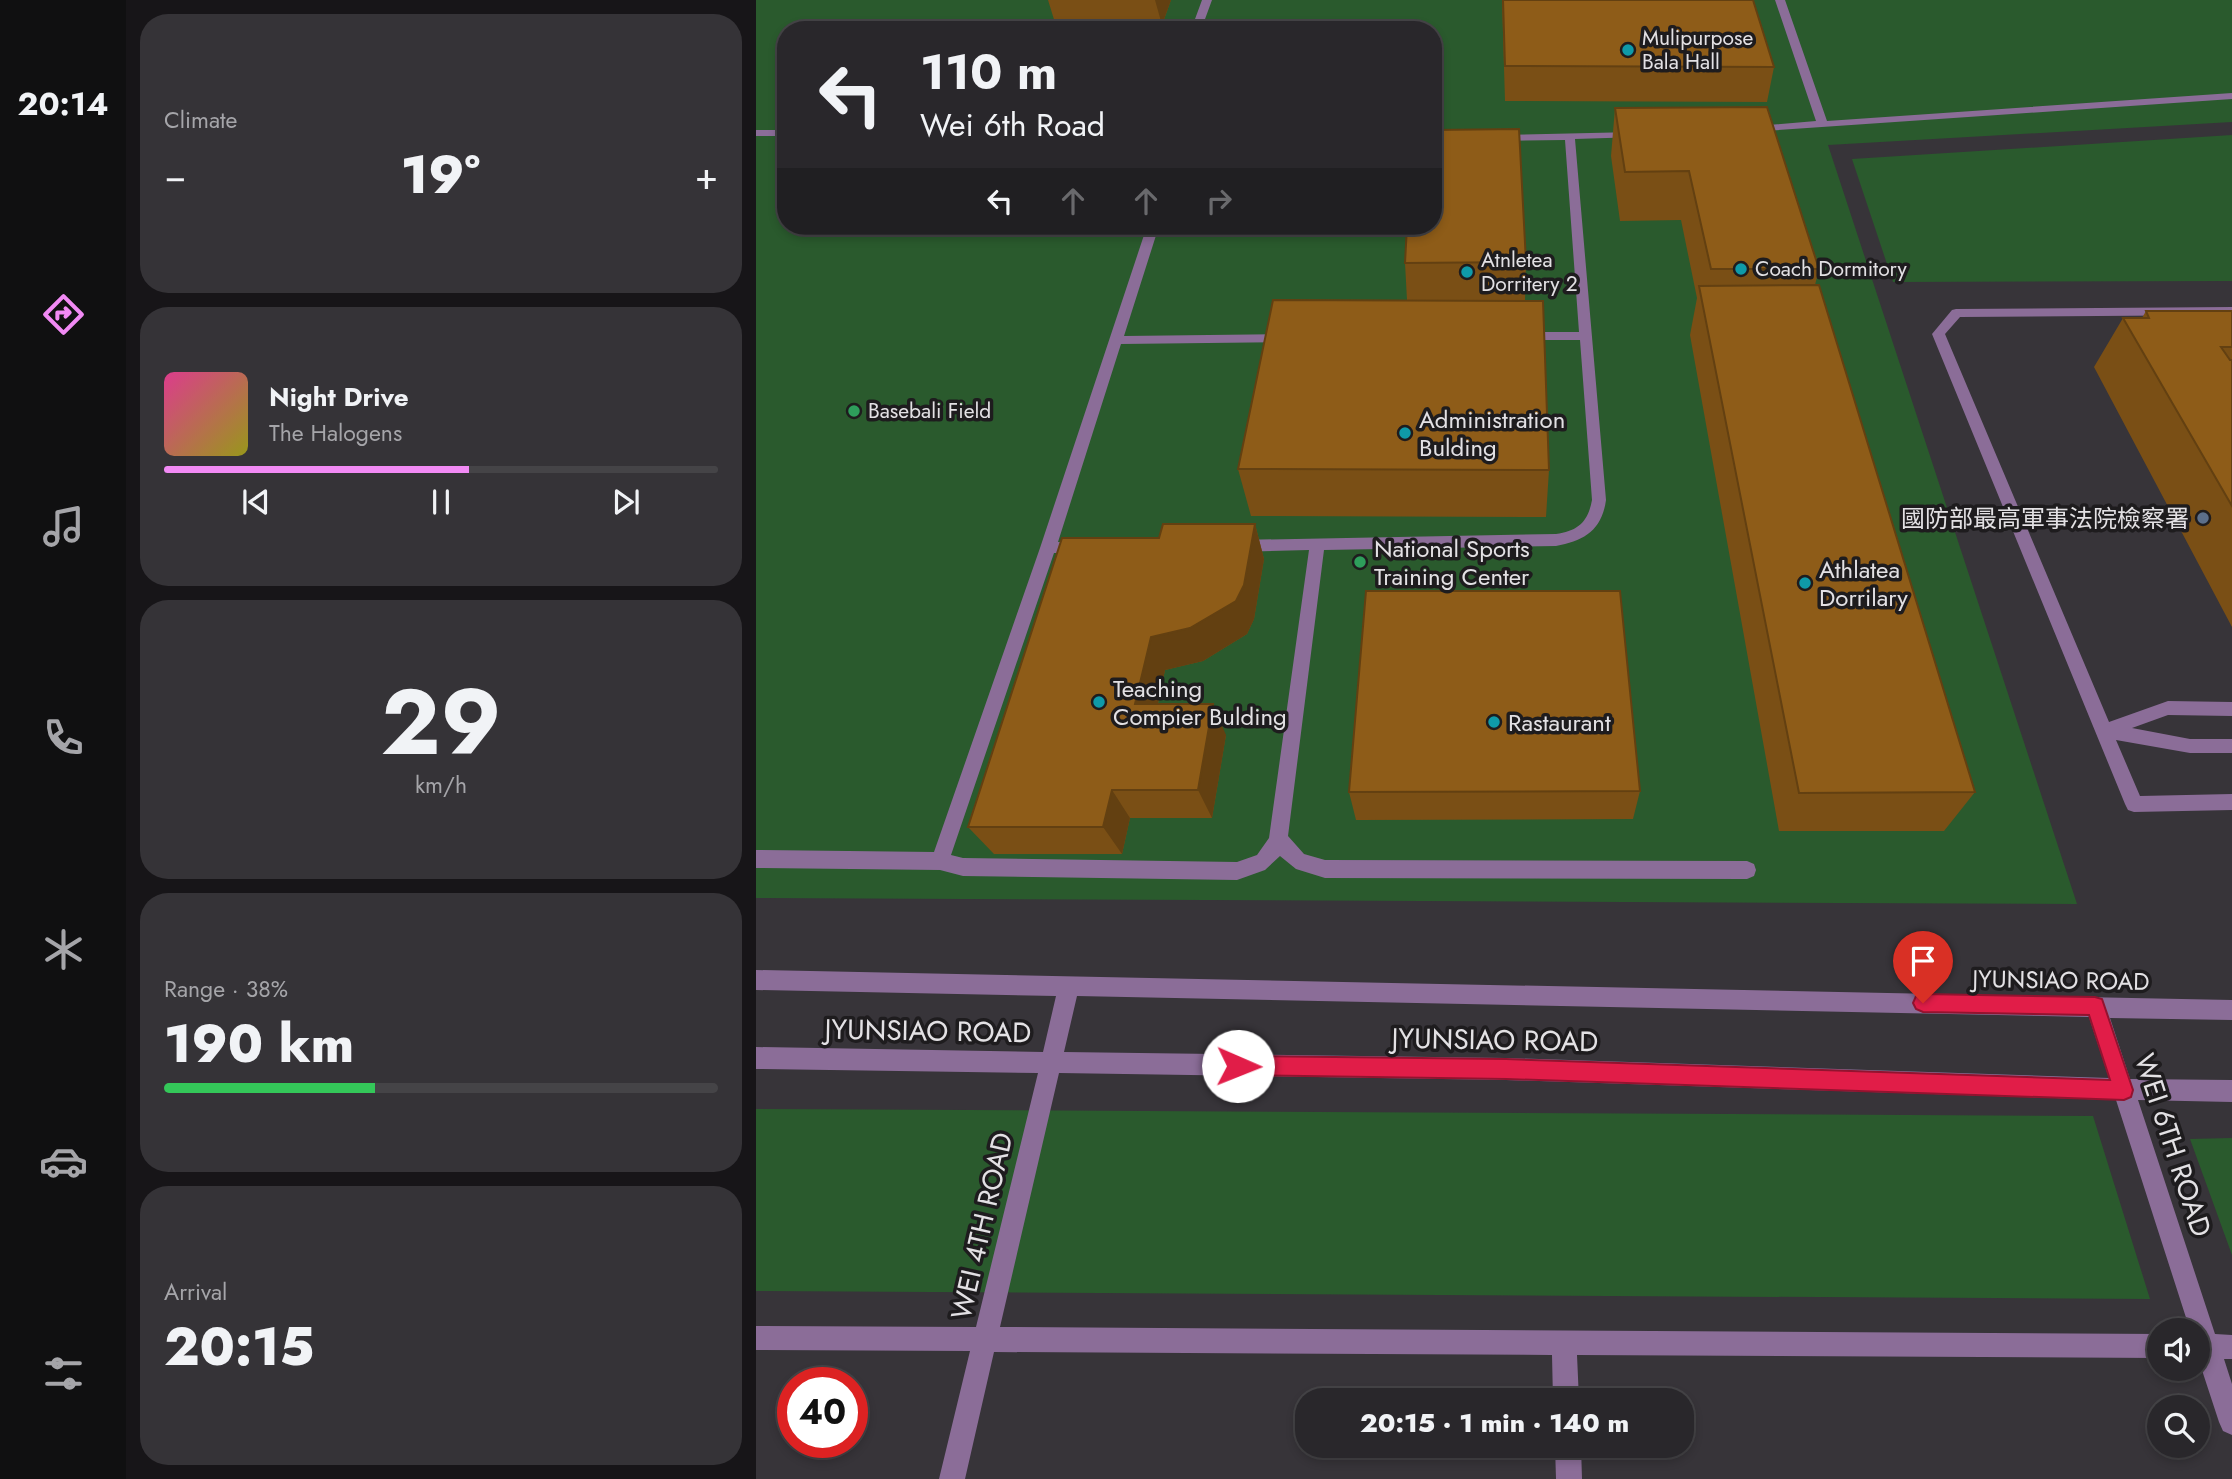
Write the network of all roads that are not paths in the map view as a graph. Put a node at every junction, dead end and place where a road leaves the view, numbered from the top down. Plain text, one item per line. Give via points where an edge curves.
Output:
1 (1207, 0) edge
2 (1780, 0) edge
3 (1199, 21) edge
4 (2232, 96) edge
5 (1823, 125) junction
6 (1743, 129) edge
7 (756, 133) edge
8 (777, 133) edge
9 (1650, 134) edge
10 (1488, 138) edge
11 (1570, 138) junction
12 (756, 144) edge
13 (777, 144) edge
14 (1150, 235) edge
15 (2232, 311) edge
16 (1588, 336) junction
17 (1504, 337) edge
18 (1309, 338) edge
19 (1114, 340) junction
20 (1317, 545) junction
21 (1223, 546) edge
22 (1102, 547) edge
23 (1048, 548) junction
24 (2232, 709) edge
25 (2105, 731) junction
26 (2232, 746) edge
27 (2232, 802) edge
28 (1279, 838) junction
29 (756, 859) edge
30 (940, 861) junction
31 (1747, 870) dead end
32 (756, 980) edge
33 (1069, 986) junction
34 (2095, 1006) junction
35 (2232, 1010) edge
36 (756, 1058) edge
37 (1051, 1063) junction
38 (2124, 1090) junction
39 (2232, 1091) edge
40 (2194, 1318) edge
41 (756, 1338) edge
42 (986, 1339) junction
43 (1564, 1342) junction
44 (2147, 1346) edge
45 (2210, 1346) edge
46 (2232, 1347) edge
47 (2210, 1365) edge
48 (1566, 1388) edge
49 (2232, 1423) edge
50 (1568, 1458) edge
51 (952, 1479) edge
52 (1569, 1479) edge

1 - 3 street
2 - 5 street
4 - 5 street
5 - 6 street
7 - 8 street
9 - 11 street
10 - 11 street
11 - 16 street
12 - 13 street
14 - 19 street
15 - 25 street via 1955,313 1938,334
16 - 17 street
16 - 20 street via 1599,500 1598,513 1585,532 1556,540
18 - 19 street
19 - 23 street
20 - 21 street
20 - 28 street
22 - 23 street
23 - 30 street
24 - 25 street via 2168,708
25 - 26 street via 2190,747
25 - 27 street via 2134,804
28 - 30 street via 1275,851 1264,861 1237,871 963,867
28 - 31 street via 1292,859 1325,869
29 - 30 street
32 - 33 street, JYUNSIAO ROAD
33 - 34 street, JYUNSIAO ROAD
33 - 37 street, WEI 4TH ROAD
34 - 35 street, JYUNSIAO ROAD
34 - 38 street, WEI 6TH ROAD
36 - 37 street, JYUNSIAO ROAD
37 - 38 street, JYUNSIAO ROAD via 1520,1069
37 - 42 street, WEI 4TH ROAD
38 - 39 street, JYUNSIAO ROAD
38 - 40 street, WEI 6TH ROAD
41 - 42 street
42 - 43 street
42 - 51 street, WEI 4TH ROAD
43 - 44 street
43 - 48 street
45 - 46 street
47 - 49 street, WEI 6TH ROAD
50 - 52 street

